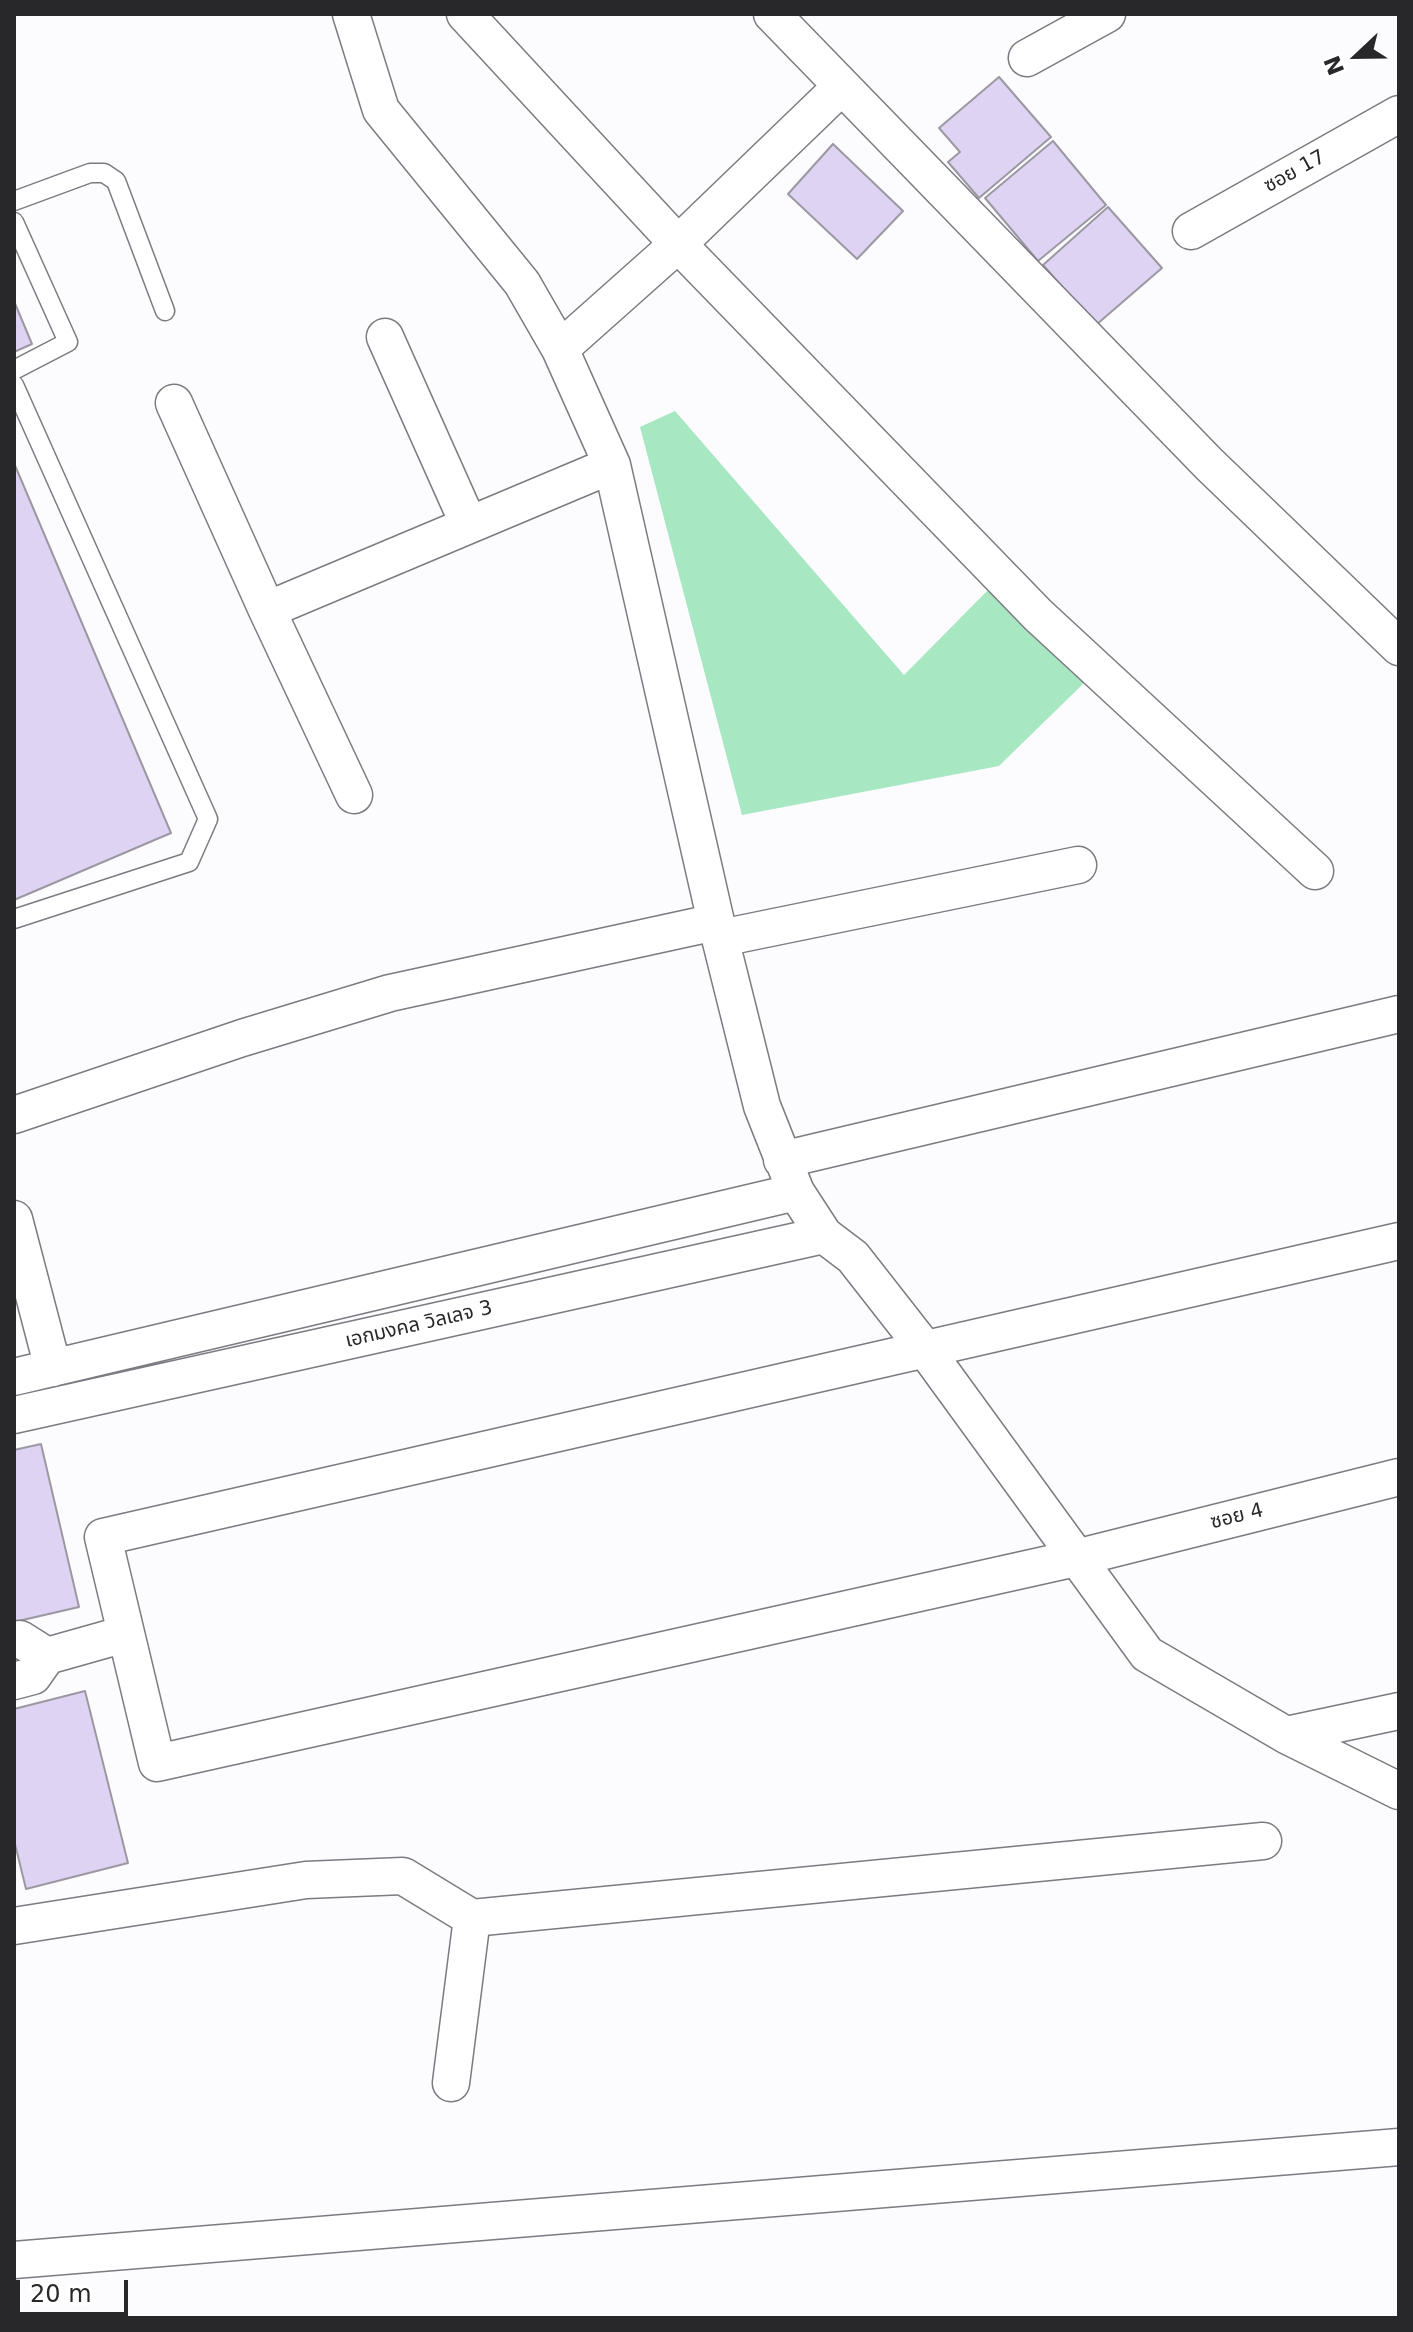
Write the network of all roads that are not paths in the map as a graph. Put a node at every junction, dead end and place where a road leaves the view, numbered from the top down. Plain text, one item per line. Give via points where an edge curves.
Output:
1 (351, 14) edge
2 (465, 14) edge
3 (772, 14) edge
4 (1107, 14) edge
5 (1027, 58) dead end
6 (841, 87) junction
7 (1399, 114) edge
8 (14, 201) edge
9 (14, 222) edge
10 (1191, 231) dead end
11 (678, 244) junction
12 (165, 311) dead end
13 (385, 337) dead end
14 (560, 349) junction
15 (14, 370) edge
16 (14, 385) edge
17 (174, 403) dead end
18 (612, 465) junction
19 (469, 525) junction
20 (267, 610) junction
21 (1399, 647) edge
22 (354, 795) dead end
23 (1078, 865) dead end
24 (1315, 871) dead end
25 (14, 919) edge
26 (718, 930) junction
27 (1399, 1014) edge
28 (14, 1115) edge
29 (789, 1176) junction
30 (14, 1219) edge
31 (824, 1235) junction
32 (1399, 1241) edge
33 (925, 1349) junction
34 (53, 1368) junction
35 (14, 1377) edge
36 (14, 1415) edge
37 (1399, 1477) edge
38 (1076, 1558) junction
39 (125, 1634) junction
40 (14, 1640) edge
41 (47, 1656) junction
42 (14, 1681) edge
43 (1399, 1711) edge
44 (1286, 1735) junction
45 (1399, 1791) edge
46 (1263, 1841) dead end
47 (472, 1918) junction
48 (14, 1926) edge
49 (451, 2083) dead end
50 (1399, 2147) edge
51 (14, 2260) edge

1 - 14 street via 381,110 522,283
2 - 11 street
3 - 6 street
4 - 5 street
6 - 11 street
6 - 21 street via 1209,464
7 - 10 street, ซอย 17
8 - 12 lane via 90,173 104,173 116,181
9 - 15 lane via 68,342
11 - 14 street
11 - 24 street via 1038,615
13 - 19 street
14 - 18 street
16 - 25 lane via 208,819 189,862
17 - 20 street
18 - 19 street
18 - 26 street
19 - 20 street
20 - 22 street
23 - 26 street
26 - 28 street via 390,993
26 - 29 street via 762,1106
27 - 29 street
29 - 31 street
29 - 34 street
30 - 34 street
31 - 33 street via 853,1257
31 - 36 street, เอกมงคล วิลเลจ 3
32 - 33 street
33 - 38 street
33 - 39 street via 103,1537
34 - 35 street
37 - 38 street, ซอย 4
38 - 39 street, ซอย 4 via 157,1763
38 - 44 street via 1147,1654
39 - 41 street
40 - 41 street
41 - 42 street via 33,1676
43 - 44 street
44 - 45 street
46 - 47 street
47 - 48 street via 403,1876 306,1880
47 - 49 street
50 - 51 street

